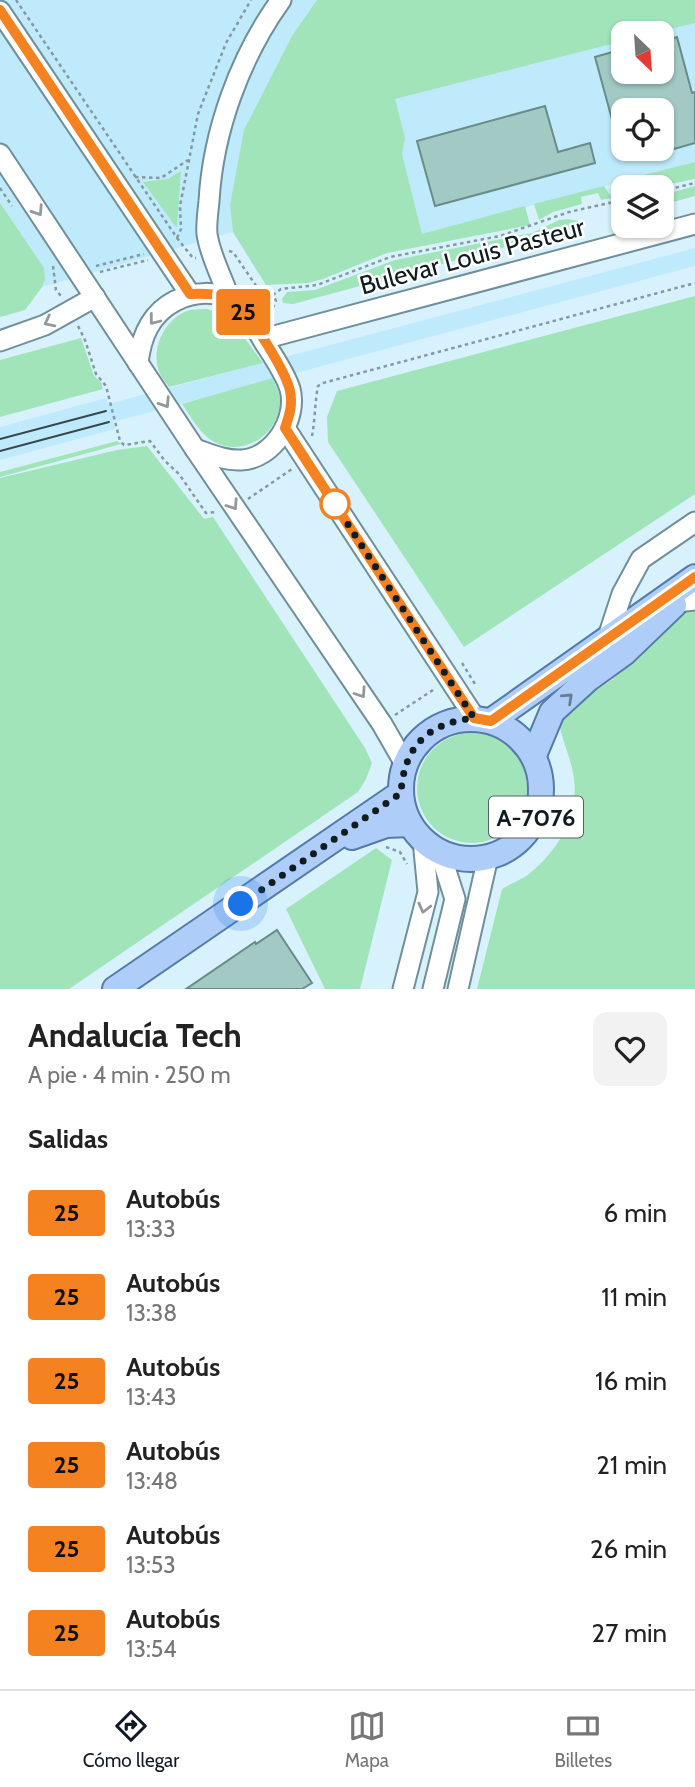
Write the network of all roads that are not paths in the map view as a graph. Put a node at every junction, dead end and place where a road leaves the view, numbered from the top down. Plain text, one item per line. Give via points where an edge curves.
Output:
1 (281, 0) edge
2 (0, 11) edge
3 (0, 154) edge
4 (695, 224) edge
5 (190, 294) junction
6 (95, 298) junction
7 (230, 300) junction
8 (263, 339) junction
9 (0, 341) edge
10 (138, 363) junction
11 (285, 428) junction
12 (195, 449) junction
13 (695, 522) edge
14 (695, 580) edge
15 (686, 601) edge
16 (608, 637) junction
17 (483, 720) junction
18 (534, 755) junction
19 (405, 764) junction
20 (401, 793) junction
21 (424, 839) junction
22 (325, 847) junction
23 (488, 857) junction
24 (115, 989) edge
25 (403, 989) edge
26 (433, 989) edge
27 (458, 989) edge

1 - 7 street via 231,95 210,182 206,232
2 - 5 street via 157,253
3 -> 6 street via 84,273
4 - 8 street, Bulevar Louis Pasteur
5 - 7 street
5 -> 10 street via 164,307 146,329
6 -> 9 street via 45,325
6 - 10 street
7 - 8 street
8 - 11 street via 290,390 292,406
10 -> 12 street
11 - 12 street via 268,450 245,460 225,460
11 - 17 street
12 -> 19 street
13 - 16 street via 641,559 622,594
14 - 15 main road
14 - 16 main road
18 -> 15 main road via 552,712
16 - 17 main road
17 - 18 main road, A-7076 via 509,728
17 - 19 main road via 453,721 433,730 416,744
18 - 23 main road, A-7076 via 542,797 536,817 508,849
19 - 20 main road
20 - 21 main road
20 - 22 main road, A-7076
21 - 22 main road, A-7076 via 386,825
21 - 23 main road, A-7076 via 464,859
21 -> 25 street via 428,892
21 - 26 street via 455,899
22 - 24 main road, A-7076
23 - 27 street

